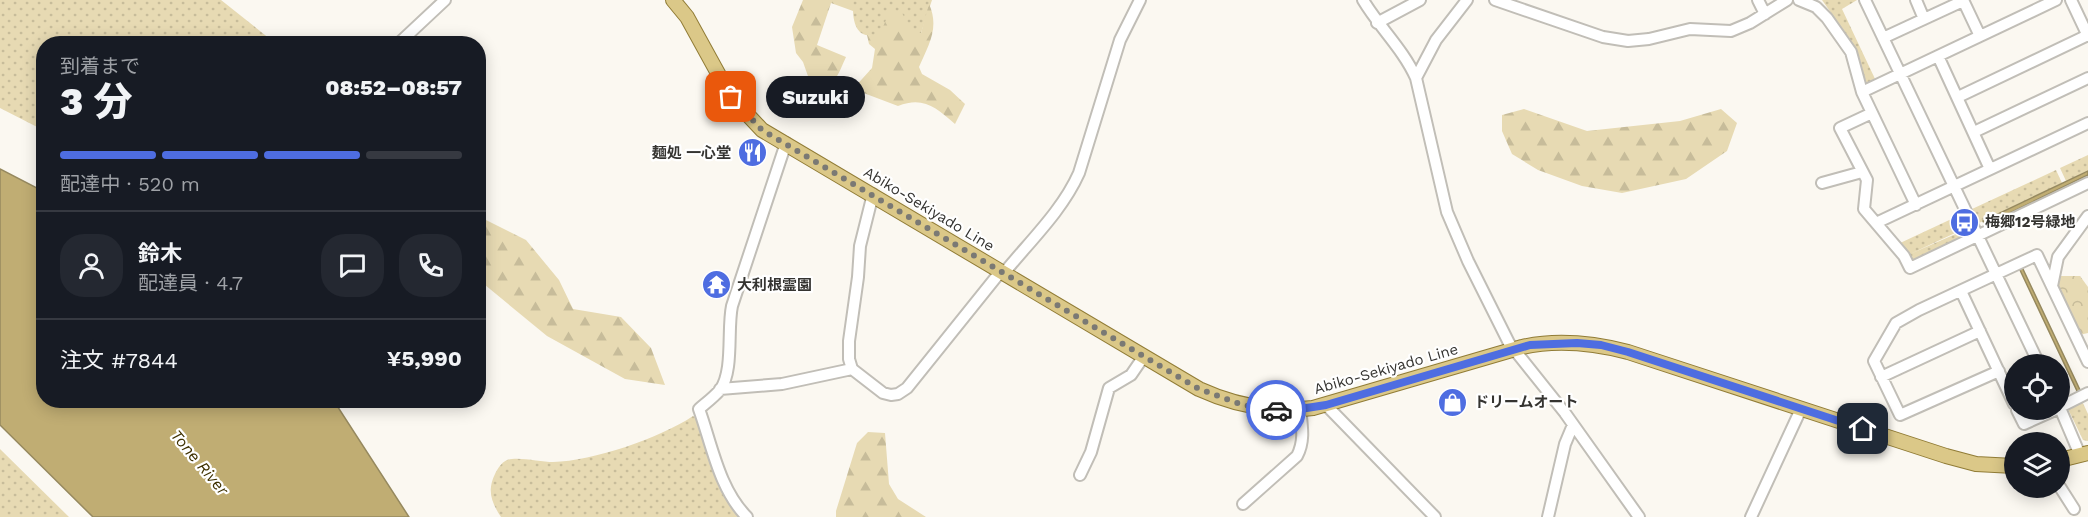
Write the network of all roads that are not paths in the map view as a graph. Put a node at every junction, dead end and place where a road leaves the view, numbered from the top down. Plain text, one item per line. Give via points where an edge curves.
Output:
1 (445, 0) edge
2 (673, 0) edge
3 (1140, 0) edge
4 (1363, 0) edge
5 (1420, 0) edge
6 (1467, 0) edge
7 (1495, 0) edge
8 (1758, 0) edge
9 (1787, 0) edge
10 (1799, 0) edge
11 (1865, 0) edge
12 (1916, 0) edge
13 (1963, 0) edge
14 (2056, 0) edge
15 (2071, 0) edge
16 (1765, 14) junction
17 (1924, 19) junction
18 (1377, 23) junction
19 (2088, 35) edge
20 (407, 36) edge
21 (1980, 36) junction
22 (1883, 38) junction
23 (1938, 56) junction
24 (1900, 74) junction
25 (1416, 78) junction
26 (2088, 78) edge
27 (1862, 92) junction
28 (1958, 97) junction
29 (1872, 113) junction
30 (2088, 123) edge
31 (1974, 132) junction
32 (786, 143) junction
33 (1990, 169) junction
34 (1862, 172) junction
35 (1822, 183) dead end
36 (2088, 183) edge
37 (1954, 187) junction
38 (873, 194) junction
39 (1916, 205) junction
40 (2088, 216) edge
41 (1876, 223) junction
42 (1978, 236) junction
43 (1003, 272) junction
44 (1996, 274) junction
45 (2052, 286) junction
46 (1961, 291) junction
47 (1980, 331) junction
48 (2083, 339) edge
49 (1512, 349) junction
50 (2034, 354) edge
51 (1144, 356) junction
52 (2088, 362) edge
53 (852, 369) junction
54 (1999, 370) junction
55 (1881, 377) junction
56 (2004, 381) edge
57 (720, 389) junction
58 (2088, 393) edge
59 (2070, 403) edge
60 (1326, 405) junction
61 (1300, 409) junction
62 (1801, 409) junction
63 (2066, 420) edge
64 (1573, 425) junction
65 (2084, 454) edge
66 (2004, 465) edge
67 (1080, 475) dead end
68 (2067, 498) edge
69 (1243, 504) dead end
70 (2074, 509) dead end
71 (747, 517) edge
72 (1435, 517) edge
73 (1548, 517) edge
74 (1639, 517) edge
75 (1751, 517) edge

1 - 20 street
2 - 32 main road, Abiko-Sekiyado Line via 740,108 762,130
3 - 43 street via 1120,40 1072,187
4 - 18 street
5 - 18 street
6 - 25 street via 1436,40
7 - 16 street via 1621,41 1690,29 1731,31
8 - 16 street
9 - 16 street
10 - 27 street via 1815,7 1840,35 1851,52
11 - 22 street
12 - 17 street
13 - 17 street
13 - 21 street
14 - 21 street
15 - 19 street
17 - 22 street
18 - 25 street
19 - 28 street
21 - 23 street
22 - 24 street
23 - 24 street
23 - 28 street
24 - 27 street
24 - 37 street
25 - 49 street via 1447,212
26 - 31 street
27 - 29 street
28 - 31 street
29 - 34 street via 1840,128
29 - 39 street
30 - 33 street
31 - 33 street
32 - 38 main road, Abiko-Sekiyado Line
32 - 57 street via 732,306 725,379
33 - 37 street
34 - 35 street
34 - 41 street via 1868,180 1864,209
36 - 42 street
37 - 39 street
37 - 42 street
38 - 43 main road, Abiko-Sekiyado Line
38 - 53 street via 861,246 849,341
39 - 41 street
40 - 45 street via 2058,257
41 - 42 street via 1910,268
42 - 44 street
43 - 51 main road, Abiko-Sekiyado Line
43 - 53 street via 898,394 883,393
44 - 45 street via 2037,255
44 - 46 street
44 - 50 street
45 - 48 street
46 - 47 street
46 - 55 street via 1896,323 1874,361
47 - 54 street
47 - 55 street
48 - 52 street
49 - 60 main road, Abiko-Sekiyado Line
49 - 62 main road, Abiko-Sekiyado Line via 1548,343 1601,345
49 - 64 street
51 - 61 main road, Abiko-Sekiyado Line via 1223,399 1262,409
51 - 67 street via 1131,375 1108,388 1091,452
53 - 57 street via 782,384
54 - 55 street via 1900,415
54 - 56 street
57 - 71 street via 699,409 718,468 735,503
58 - 59 street
60 - 61 main road, Abiko-Sekiyado Line
60 - 72 street
61 - 69 street via 1303,435 1297,456
62 - 66 main road, Abiko-Sekiyado Line via 1946,456 1976,464
62 - 75 street
63 - 65 street
64 - 73 street
64 - 74 street
68 - 70 street

